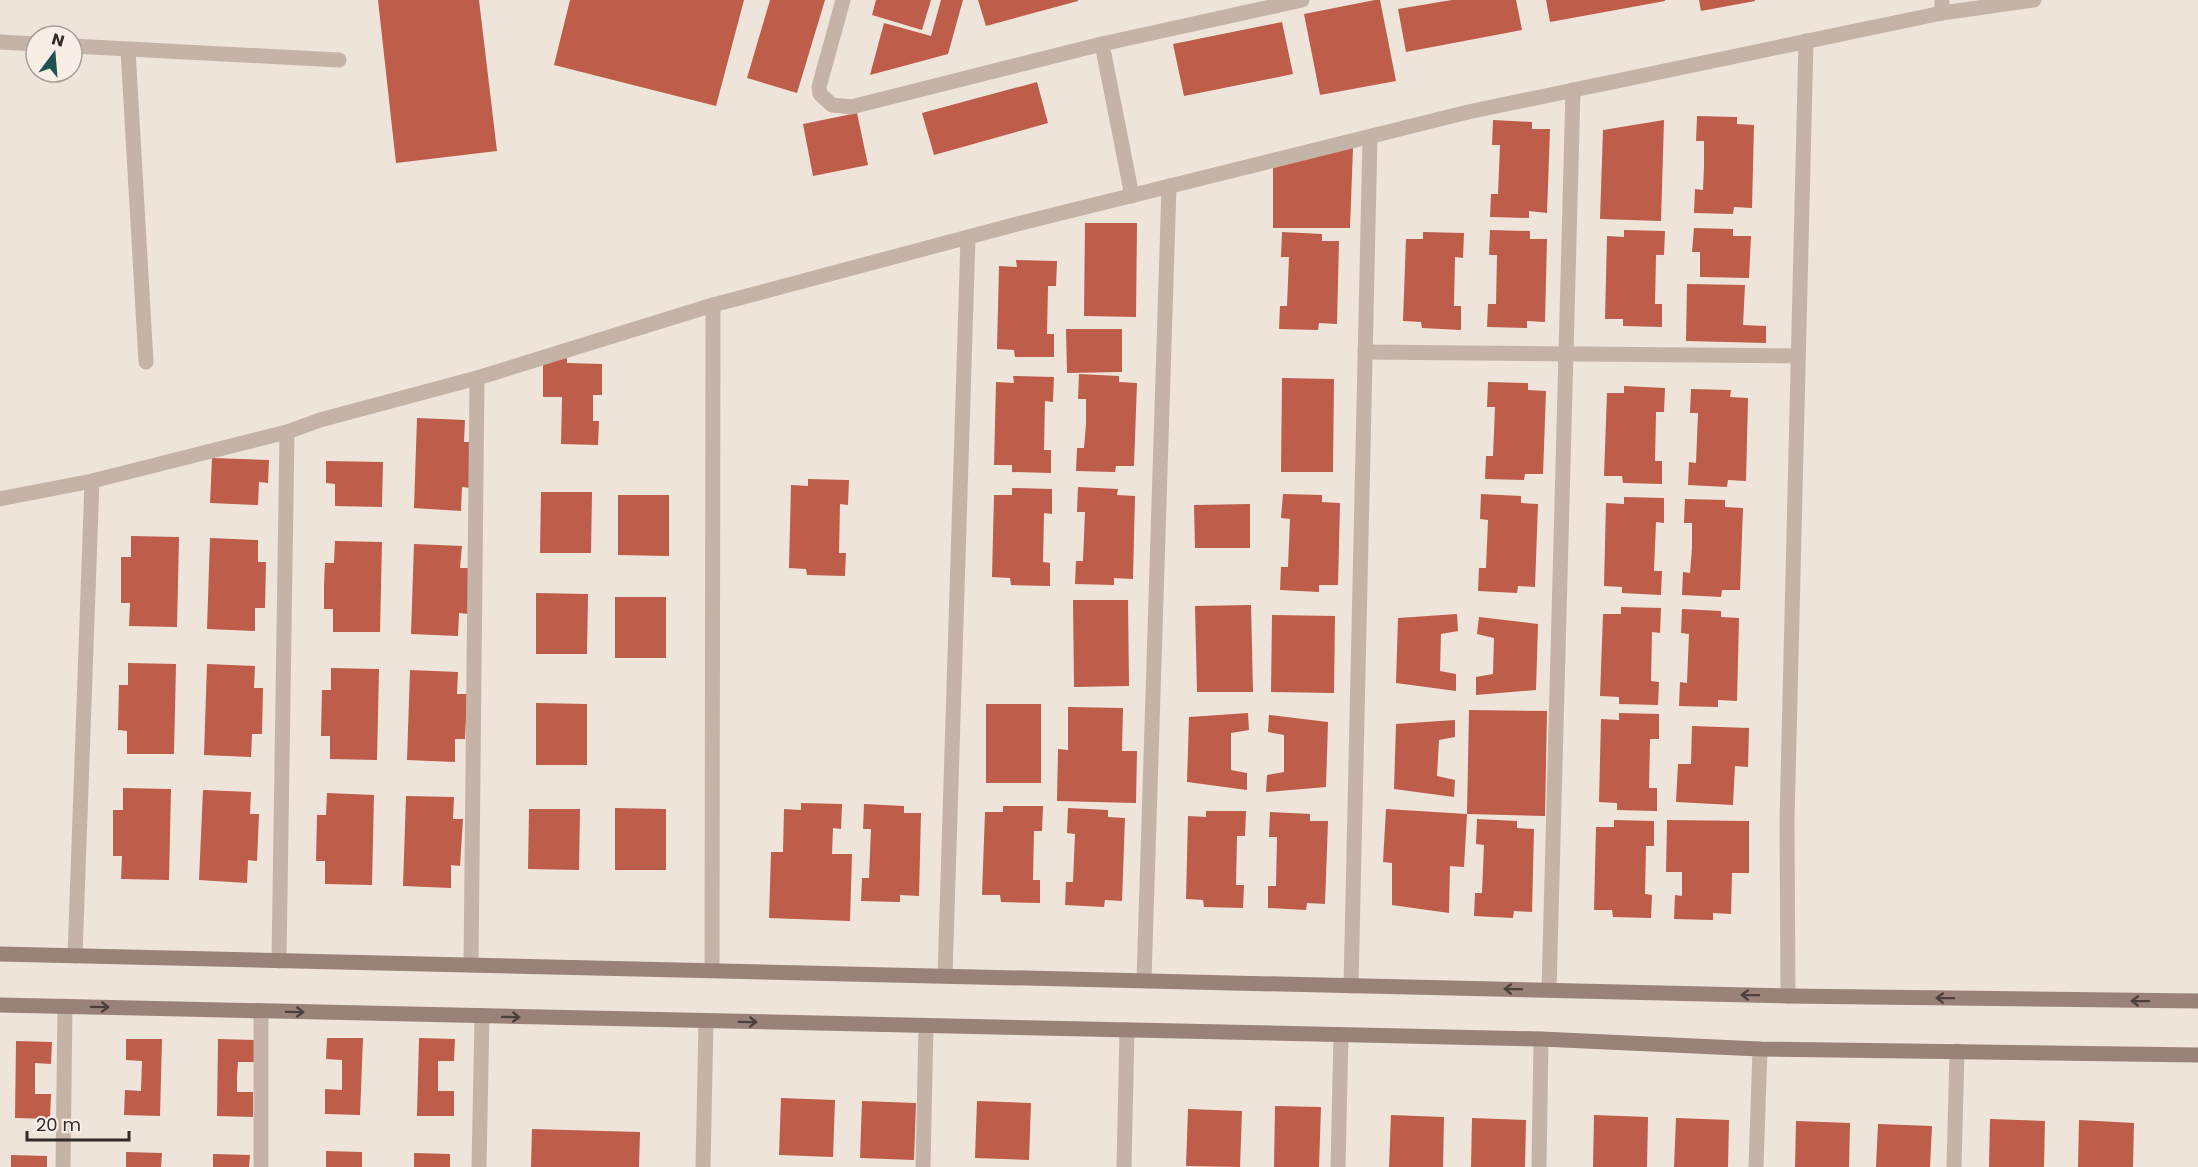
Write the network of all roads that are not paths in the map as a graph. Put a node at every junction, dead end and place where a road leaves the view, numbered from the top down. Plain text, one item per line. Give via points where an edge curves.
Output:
1 (843, 0) edge
2 (1238, 0) edge
3 (1302, 0) edge
4 (2034, 0) edge
5 (1942, 6) edge
6 (1256, 9) junction
7 (1806, 41) junction
8 (0, 42) edge
9 (24, 43) edge
10 (1102, 44) junction
11 (84, 47) edge
12 (128, 50) junction
13 (339, 60) dead end
14 (1573, 90) junction
15 (1370, 136) junction
16 (1169, 186) junction
17 (1132, 196) junction
18 (968, 237) junction
19 (713, 305) junction
20 (1365, 352) junction
21 (1566, 354) junction
22 (1798, 356) junction
23 (146, 362) dead end
24 (477, 378) junction
25 (288, 432) junction
26 (92, 481) junction
27 (0, 499) edge
28 (0, 954) edge
29 (75, 956) junction
30 (279, 961) junction
31 (471, 965) junction
32 (712, 970) junction
33 (945, 976) junction
34 (1144, 980) junction
35 (1351, 986) junction
36 (1549, 990) junction
37 (1788, 996) junction
38 (2198, 1001) edge
39 (0, 1005) edge
40 (65, 1006) junction
41 (261, 1011) junction
42 (482, 1016) junction
43 (706, 1021) junction
44 (926, 1026) junction
45 (1126, 1030) junction
46 (1341, 1035) junction
47 (1541, 1039) junction
48 (1760, 1049) junction
49 (1957, 1051) junction
50 (2198, 1055) edge
51 (63, 1167) edge
52 (261, 1167) edge
53 (479, 1167) edge
54 (703, 1167) edge
55 (923, 1167) edge
56 (1124, 1167) edge
57 (1338, 1167) edge
58 (1539, 1167) edge
59 (1756, 1167) edge
60 (1954, 1167) edge

1 - 10 street via 819,87 820,94 832,105 851,107
2 - 6 street
3 - 6 street
4 - 5 street
5 - 7 street
6 - 10 street
7 - 14 street
7 - 22 street
8 - 9 street
10 - 17 street
11 - 12 street
12 - 13 street
12 - 23 street
14 - 15 street
14 - 21 street
15 - 16 street
15 - 20 street
16 - 17 street
16 - 34 street
17 - 18 street
18 - 19 street
18 - 33 street
19 - 24 street
19 - 32 street
20 - 21 street
20 - 35 street
21 - 22 street
21 - 36 street
22 - 37 street via 1787,821
24 - 25 street
24 - 31 street
25 - 26 street
25 - 30 street
26 - 27 street
26 - 29 street
28 - 29 street
29 - 30 street
30 - 31 street
31 - 32 street
32 - 33 street
33 - 34 street
34 - 35 street
36 -> 35 street
37 -> 36 street
38 -> 37 street
39 - 40 street
40 -> 41 street
40 - 51 street
41 -> 42 street
41 - 52 street
42 -> 43 street
42 - 53 street
43 -> 44 street
43 - 54 street
44 - 45 street
44 - 55 street
45 - 46 street
45 - 56 street
46 - 47 street
46 - 57 street
47 - 48 street
47 - 58 street
48 - 49 street
48 - 59 street
49 - 50 street
49 - 60 street

